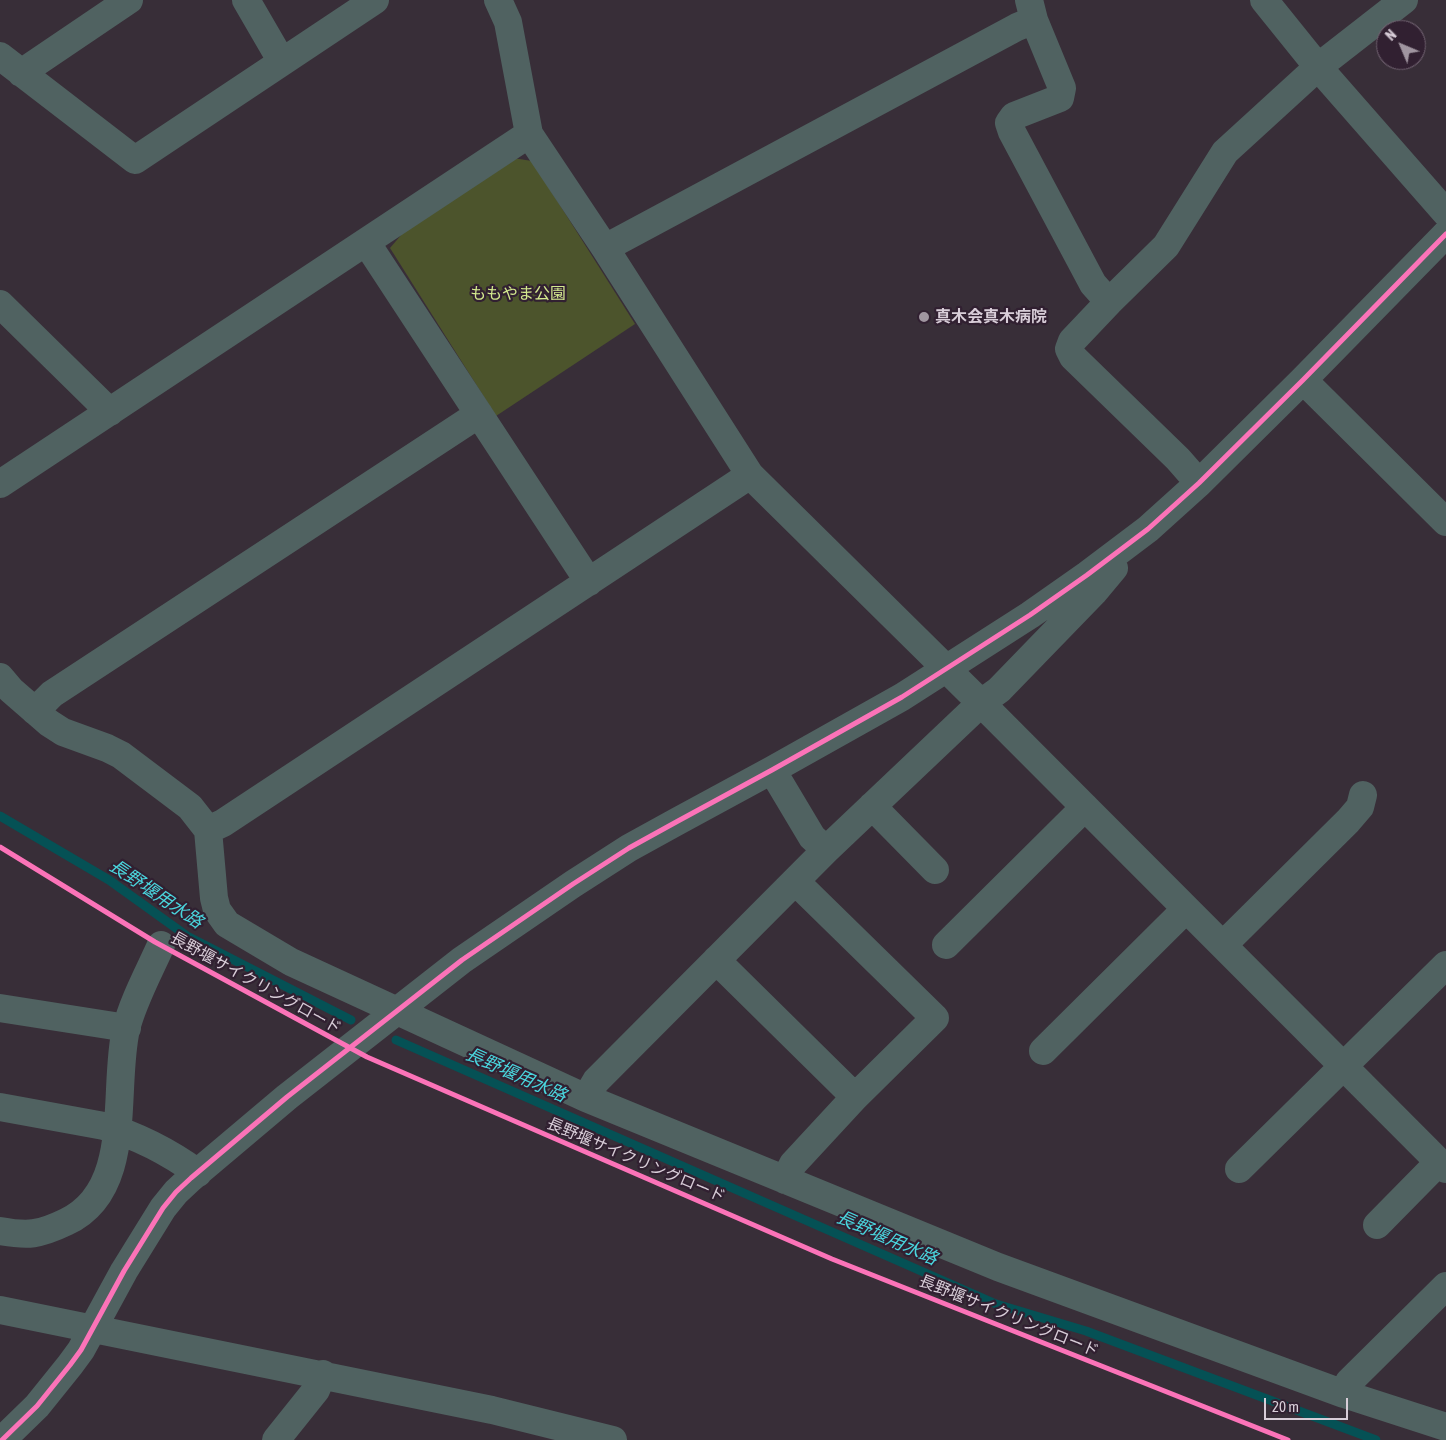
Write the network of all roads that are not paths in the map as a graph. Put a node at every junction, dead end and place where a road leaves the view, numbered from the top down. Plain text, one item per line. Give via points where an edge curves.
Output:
1 (129, 0) edge
2 (246, 0) edge
3 (376, 0) edge
4 (498, 0) edge
5 (1264, 0) edge
6 (1404, 0) edge
7 (1032, 10) edge
8 (0, 56) edge
9 (282, 62) junction
10 (1318, 67) junction
11 (21, 73) junction
12 (529, 134) junction
13 (1446, 212) edge
14 (1446, 234) edge
15 (366, 242) junction
16 (605, 248) junction
17 (1109, 302) junction
18 (0, 304) edge
19 (1302, 380) junction
20 (110, 412) junction
21 (479, 414) junction
22 (750, 475) junction
23 (1199, 482) junction
24 (0, 484) edge
25 (1446, 522) edge
26 (1148, 529) junction
27 (589, 582) junction
28 (947, 669) junction
29 (0, 677) edge
30 (981, 703) junction
31 (35, 711) junction
32 (772, 770) junction
33 (1363, 795) dead end
34 (872, 806) junction
35 (1085, 807) junction
36 (208, 830) junction
37 (826, 850) junction
38 (935, 870) dead end
39 (795, 881) junction
40 (1186, 909) junction
41 (946, 945) dead end
42 (161, 946) dead end
43 (1223, 946) junction
44 (716, 960) junction
45 (1446, 964) edge
46 (0, 1008) edge
47 (396, 1011) junction
48 (126, 1028) junction
49 (1044, 1051) dead end
50 (1343, 1067) junction
51 (855, 1097) junction
52 (586, 1098) junction
53 (0, 1106) edge
54 (118, 1130) junction
55 (1443, 1166) edge
56 (1240, 1169) dead end
57 (198, 1173) junction
58 (785, 1180) junction
59 (1377, 1225) dead end
60 (0, 1231) edge
61 (1446, 1286) edge
62 (0, 1310) edge
63 (93, 1328) junction
64 (323, 1374) junction
65 (1344, 1394) junction
66 (1446, 1427) edge
67 (2, 1440) edge
68 (276, 1440) edge
69 (613, 1440) edge

1 - 11 street
2 - 9 street
3 - 9 street
4 - 12 street via 508,22
5 - 10 street
6 - 10 street
7 - 16 street via 1017,26
7 - 17 street via 1062,88 1060,98 1014,116 1009,123 1093,284
8 - 11 street
9 - 11 street via 135,160
10 - 13 street
10 - 17 street via 1225,152 1166,246
12 - 15 street
12 - 16 street
14 - 19 street
15 - 20 street
15 - 21 street
16 - 22 street
17 - 23 street via 1072,341 1069,349
18 - 20 street
19 - 23 street
19 - 25 street
20 - 24 street
21 - 27 street
21 - 31 street via 52,694
22 - 27 street
22 - 28 street
23 - 26 street
26 - 28 street via 1030,615
26 - 30 street via 1094,592 999,690
27 - 36 street via 223,824
28 - 30 street
28 - 32 street
29 - 31 street
30 - 34 street
30 - 35 street
31 - 36 street via 63,732 121,755 190,807
32 - 37 street via 812,837
32 - 47 street via 669,825 573,884 462,960
33 - 43 street via 1360,807 1348,820
34 - 37 street
34 - 38 street
35 - 40 street
35 - 41 street
36 - 47 street via 214,898 217,910 227,924 291,962
37 - 39 street
39 - 44 street
39 - 51 street via 935,1018
40 - 43 street
40 - 49 street
42 - 48 street
43 - 50 street
44 - 51 street
44 - 52 street via 596,1081
45 - 50 street
46 - 48 street
47 - 52 street
47 - 57 street
48 - 54 street
50 - 55 street
50 - 56 street
51 - 58 street via 792,1164
52 - 58 street
53 - 54 street
54 - 57 street via 133,1135
54 - 60 street via 104,1187 75,1218 50,1230 24,1235
55 - 59 street
57 - 63 street via 176,1192 164,1208
58 - 65 street via 998,1267
61 - 65 street via 1349,1382
62 - 63 street
63 - 64 street
63 - 67 street via 54,1386
64 - 68 street via 316,1390
64 - 69 street
65 - 66 street

